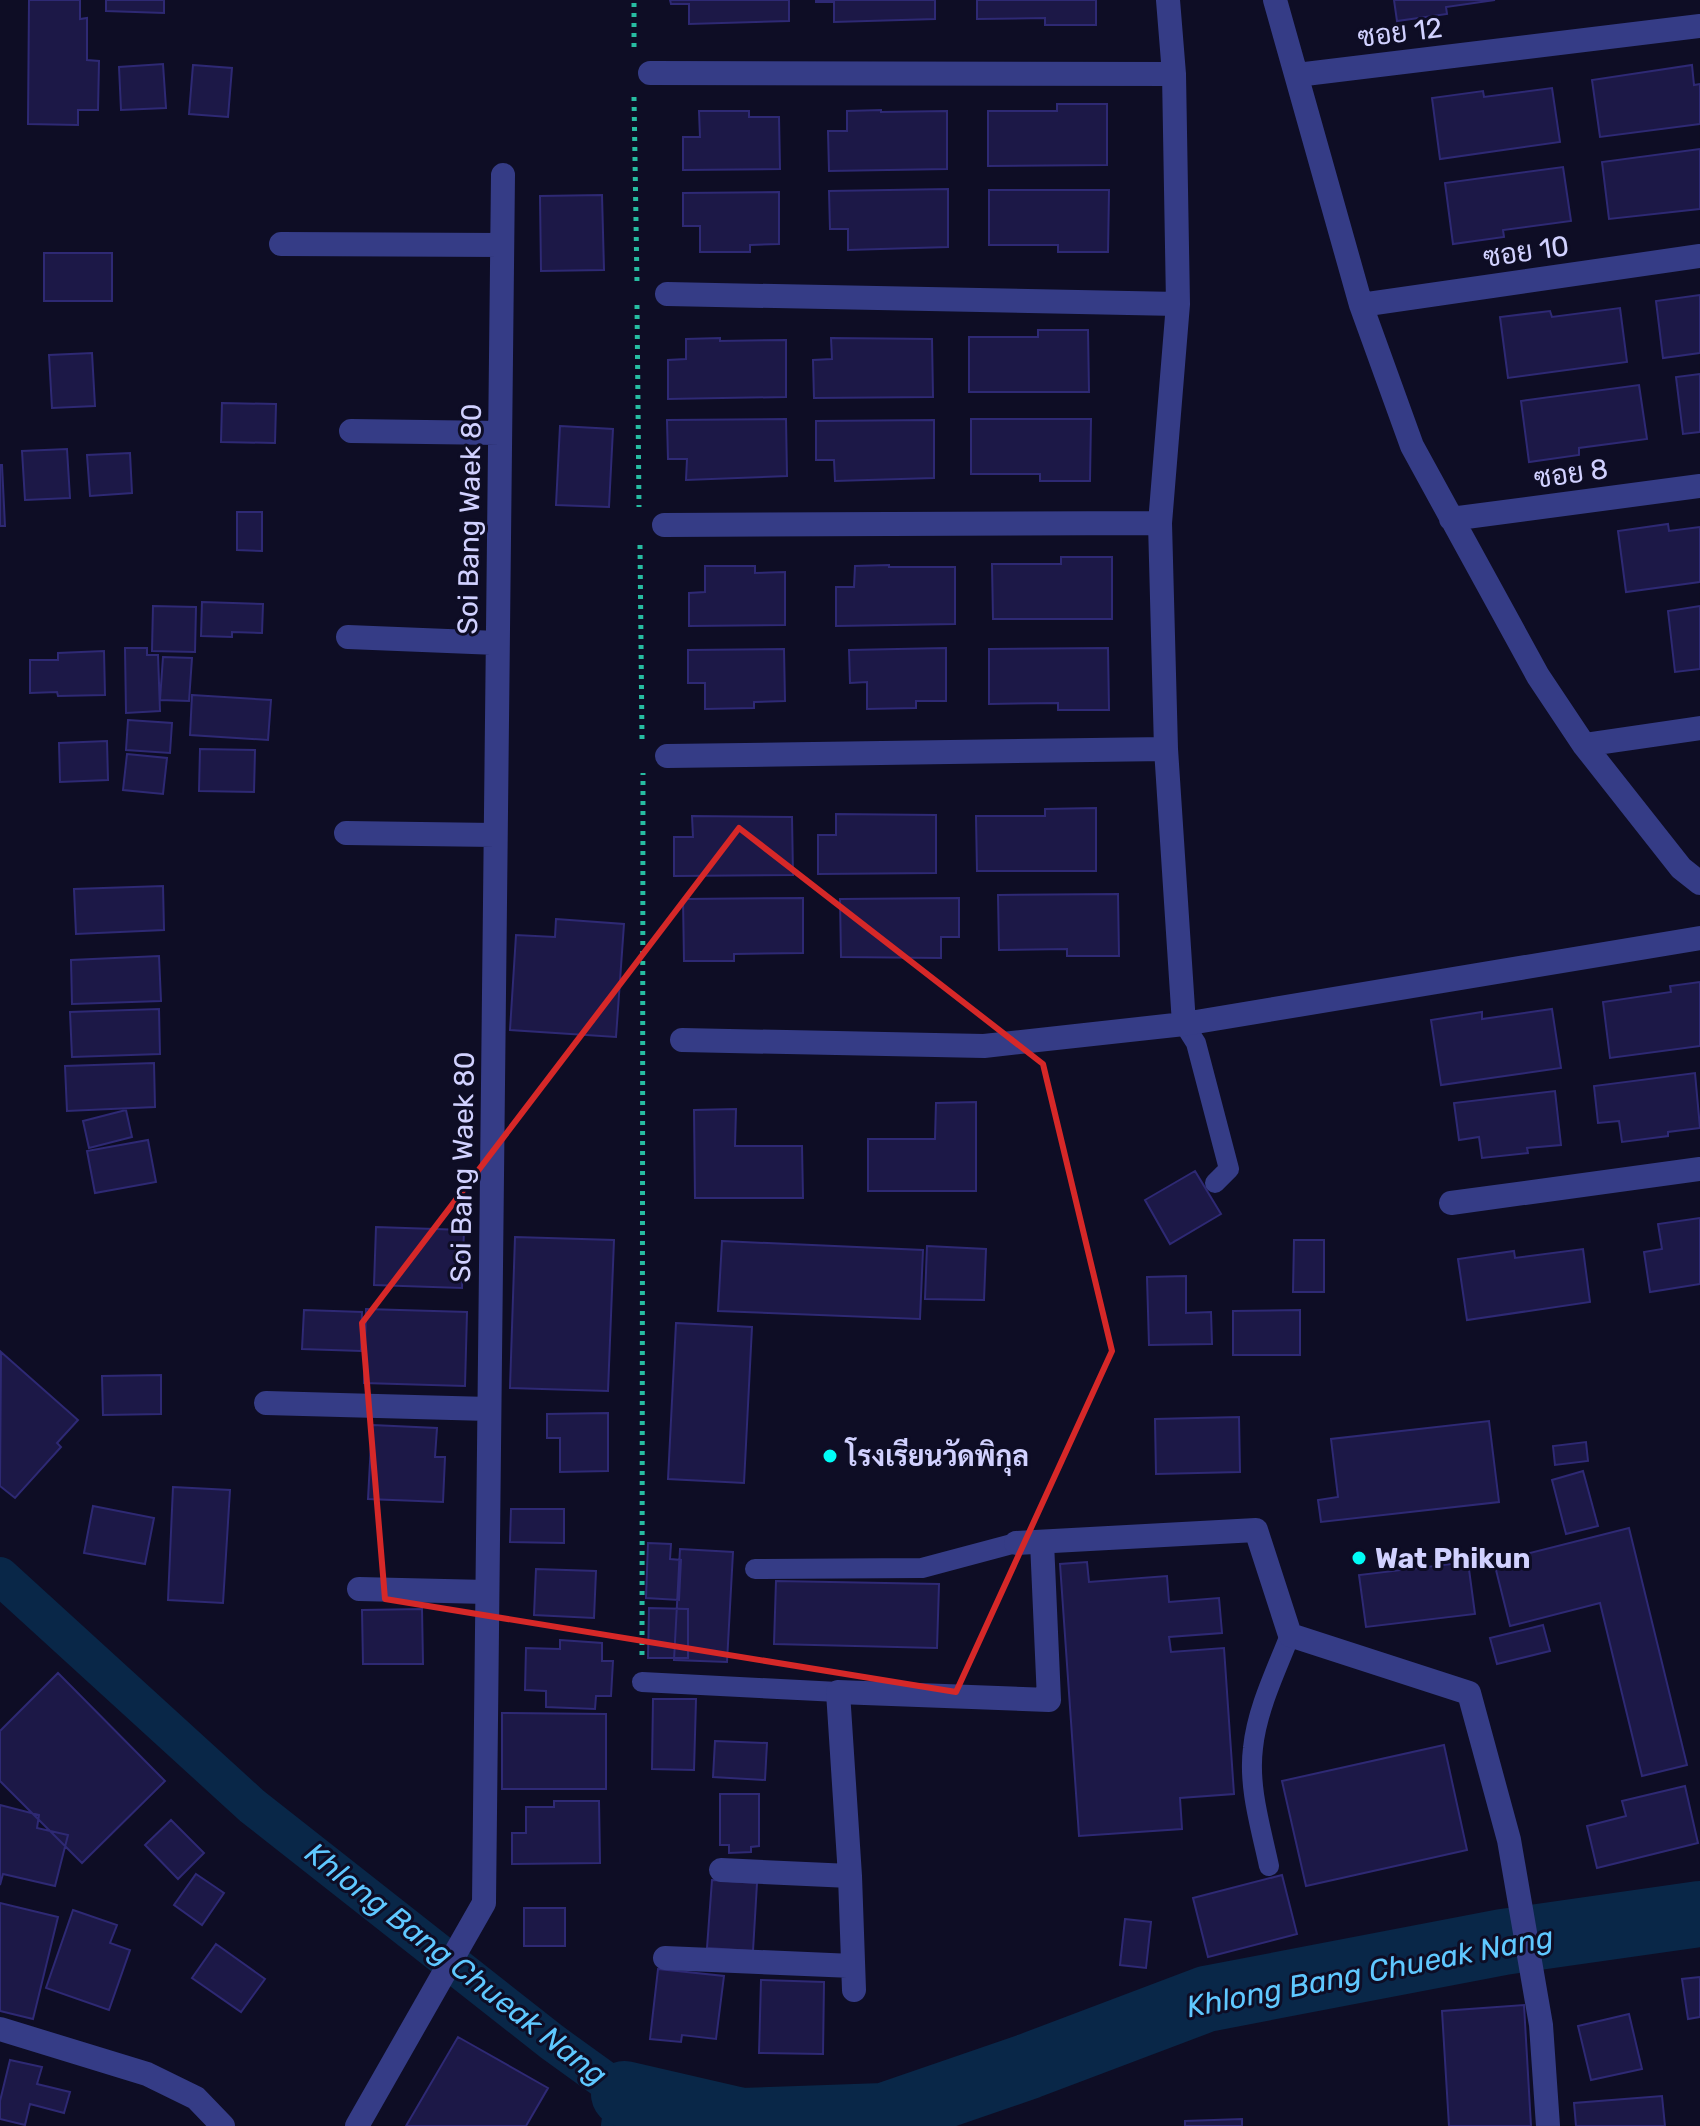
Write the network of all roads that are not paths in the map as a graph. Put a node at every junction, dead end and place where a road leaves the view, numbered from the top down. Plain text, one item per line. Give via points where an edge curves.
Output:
1 (1168, 0) edge
2 (1275, 0) edge
3 (1700, 26) edge
4 (639, 73) road end
5 (1174, 74) junction
6 (1297, 75) junction
7 (503, 175) dead end
8 (281, 244) dead end
9 (502, 245) junction
10 (1700, 256) edge
11 (667, 294) dead end
12 (1178, 304) junction
13 (1361, 305) junction
14 (351, 431) dead end
15 (500, 433) junction
16 (1700, 486) edge
17 (1451, 519) junction
18 (1160, 523) junction
19 (664, 525) dead end
20 (348, 637) dead end
21 (497, 643) junction
22 (1700, 728) edge
23 (1584, 745) junction
24 (1166, 749) junction
25 (667, 756) dead end
26 (346, 833) dead end
27 (495, 835) junction
28 (1700, 883) edge
29 (1700, 938) edge
30 (1184, 1024) junction
31 (682, 1040) dead end
32 (1700, 1169) edge
33 (1215, 1183) dead end
34 (1451, 1203) dead end
35 (266, 1403) dead end
36 (489, 1409) junction
37 (1042, 1542) junction
38 (1016, 1543) joint
39 (755, 1569) dead end
40 (359, 1589) dead end
41 (487, 1592) junction
42 (1290, 1635) junction
43 (642, 1682) road end
44 (838, 1692) junction
45 (1269, 1866) dead end
46 (721, 1870) dead end
47 (850, 1876) junction
48 (665, 1958) dead end
49 (0, 2029) edge
50 (223, 2126) edge
51 (357, 2126) edge
52 (1548, 2126) edge

1 - 5 street
2 - 6 street
3 - 6 street, ซอย 12
4 - 5 street
5 - 12 street
6 - 13 street
7 - 9 street, Soi Bang Waek 80
8 - 9 street
9 - 15 street, Soi Bang Waek 80
10 - 13 street, ซอย 10
11 - 12 street
12 - 18 street
13 - 17 street via 1412,446
14 - 15 street
15 - 21 street, Soi Bang Waek 80
16 - 17 street, ซอย 8
17 - 23 street via 1538,676
18 - 19 street
18 - 24 street
20 - 21 street
21 - 27 street, Soi Bang Waek 80
22 - 23 street
23 - 28 street via 1681,868
24 - 25 street
24 - 30 street
26 - 27 street
27 - 36 street, Soi Bang Waek 80
29 - 30 street
30 - 31 street via 984,1046
30 - 33 lane via 1196,1043 1229,1169
32 - 34 street
35 - 36 street
36 - 41 street, Soi Bang Waek 80
37 - 38 street
37 - 42 street via 1256,1530
37 - 44 street via 1049,1700
38 - 39 lane via 922,1568
40 - 41 street
41 - 51 street, Soi Bang Waek 80 via 484,1903
42 - 45 lane via 1256,1725 1252,1751 1253,1790
42 - 52 street via 1469,1693 1509,1840 1541,2025
43 - 44 lane
44 - 47 street
46 - 47 street
47 - 48 street via 854,1978
49 - 50 street via 147,2074 196,2098

